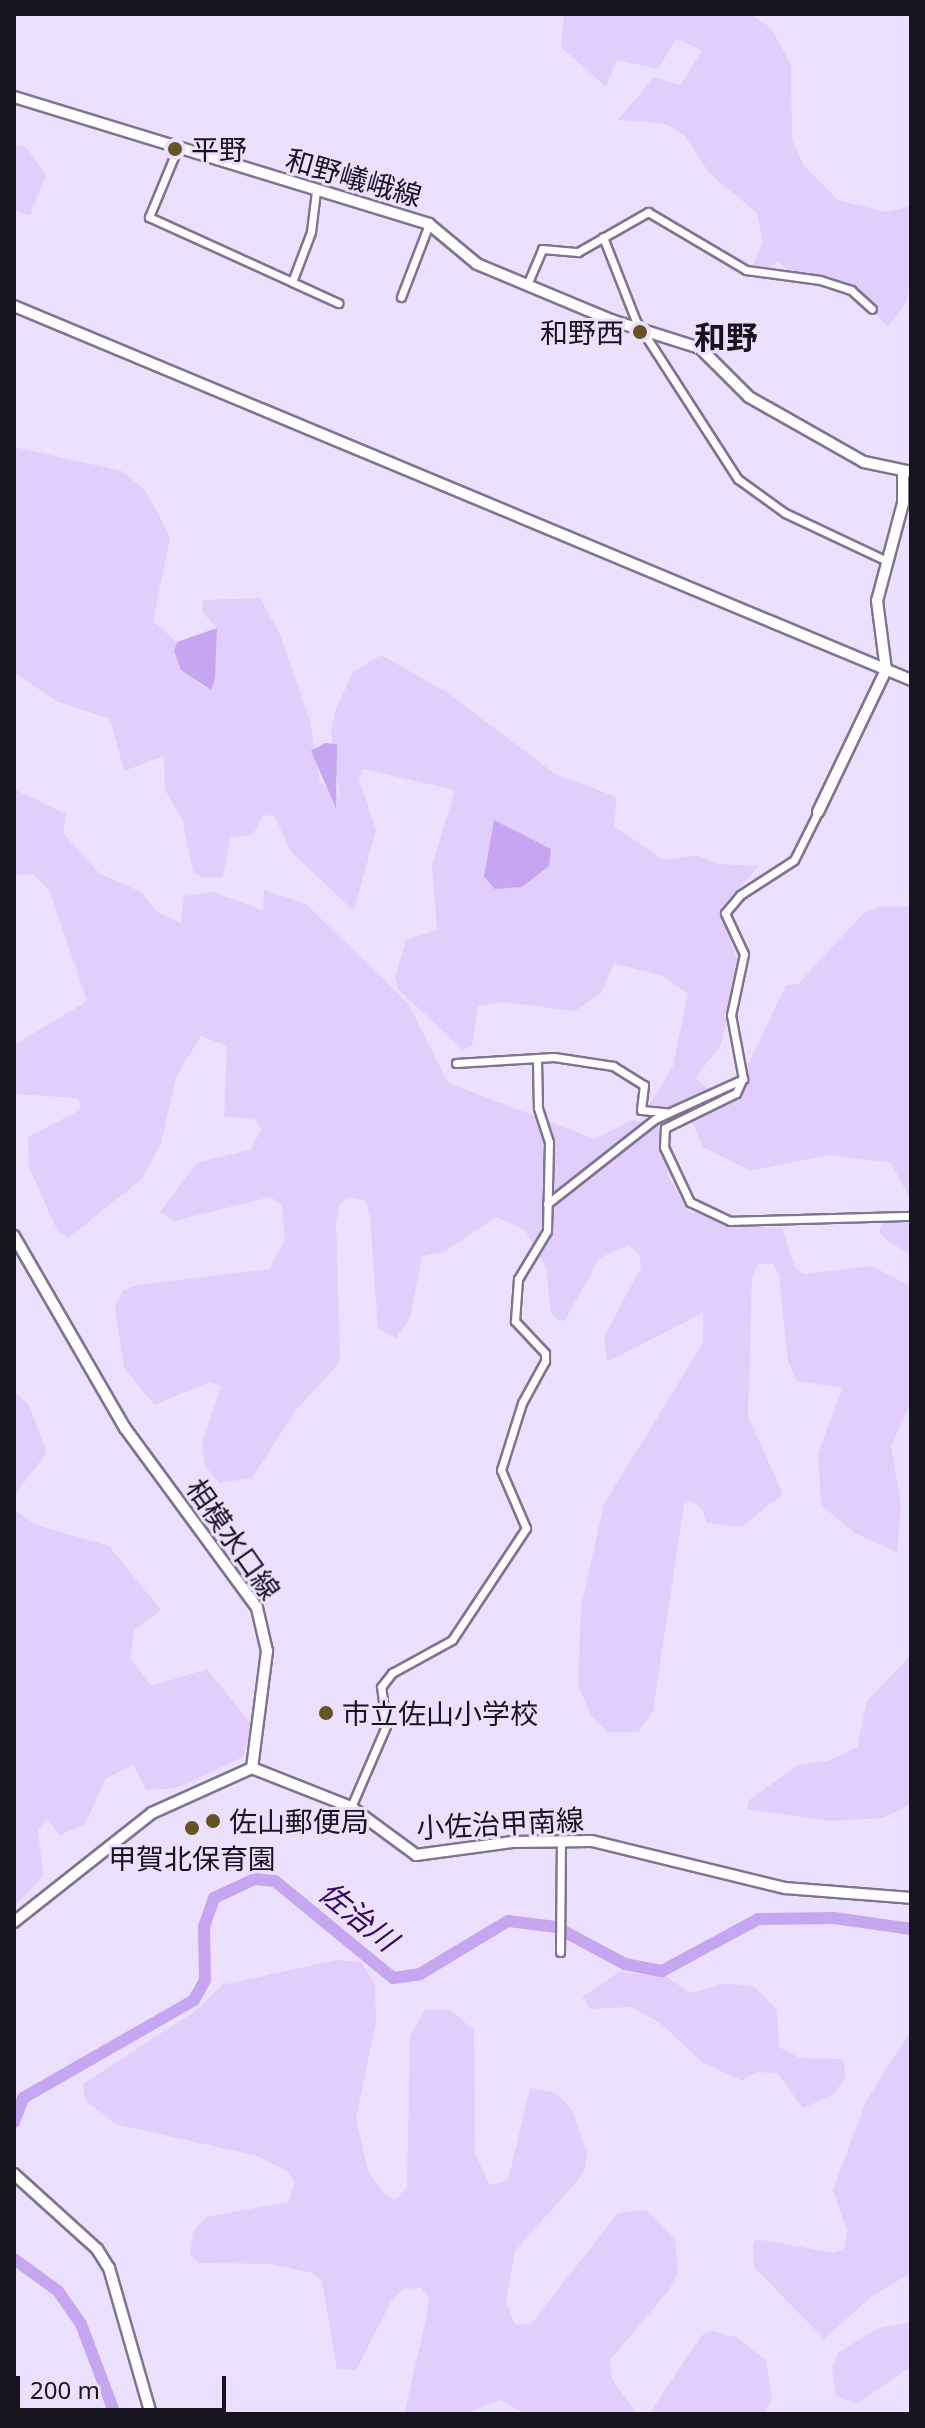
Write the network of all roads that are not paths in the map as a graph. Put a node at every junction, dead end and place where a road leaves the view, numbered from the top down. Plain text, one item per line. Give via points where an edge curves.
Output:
1 (14, 97) edge
2 (178, 147) junction
3 (316, 191) junction
4 (429, 224) junction
5 (603, 237) junction
6 (292, 282) junction
7 (527, 285) junction
8 (401, 297) dead end
9 (338, 303) dead end
10 (14, 306) edge
11 (872, 309) dead end
12 (642, 329) junction
13 (907, 472) edge
14 (885, 560) junction
15 (886, 670) junction
16 (911, 680) edge
17 (818, 812) joint
18 (537, 1059) junction
19 (456, 1063) dead end
20 (743, 1079) junction
21 (667, 1113) junction
22 (547, 1204) junction
23 (911, 1216) edge
24 (14, 1236) edge
25 (252, 1768) junction
26 (351, 1807) junction
27 (561, 1840) junction
28 (911, 1898) edge
29 (14, 1922) edge
30 (560, 1952) dead end
31 (14, 2174) edge
32 (151, 2414) edge

1 - 2 main road, 和野嶬峨線
2 - 3 main road, 和野嶬峨線
2 - 6 street via 149,217
3 - 4 main road, 和野嶬峨線
3 - 6 street via 311,232
4 - 7 main road, 和野嶬峨線 via 463,256
4 - 8 street
5 - 7 street via 572,253 542,249
5 - 11 street via 638,215 657,213 746,270 820,280 851,290
5 - 12 street
6 - 9 street
7 - 12 main road, 和野嶬峨線
10 - 15 main road
12 - 13 main road, 和野嶬峨線 via 700,348 749,397 864,462
12 - 14 street via 738,479 785,513
13 - 14 main road
14 - 15 main road via 877,601
15 - 16 main road
15 - 17 main road
17 - 20 street via 794,860 740,895 725,913 744,954 731,1015
18 - 19 street
18 - 21 street via 629,1072 644,1085 641,1110
18 - 22 street via 538,1108 549,1142
20 - 21 street
20 - 23 street via 736,1093 665,1128 664,1147 690,1202 730,1221
21 - 22 street
22 - 26 street via 545,1239 518,1279 515,1321 545,1353 545,1361 522,1403 501,1470 526,1516 525,1532 476,1596 452,1640 392,1673 381,1687 386,1726
24 - 25 main road, 相模水口線 via 125,1428 257,1608 267,1651
25 - 26 main road, 小佐治甲南線
25 - 29 main road via 152,1813
26 - 27 main road, 小佐治甲南線 via 416,1855
27 - 28 main road, 小佐治甲南線 via 629,1847 785,1888
27 - 30 street
31 - 32 main road via 97,2249 109,2268

